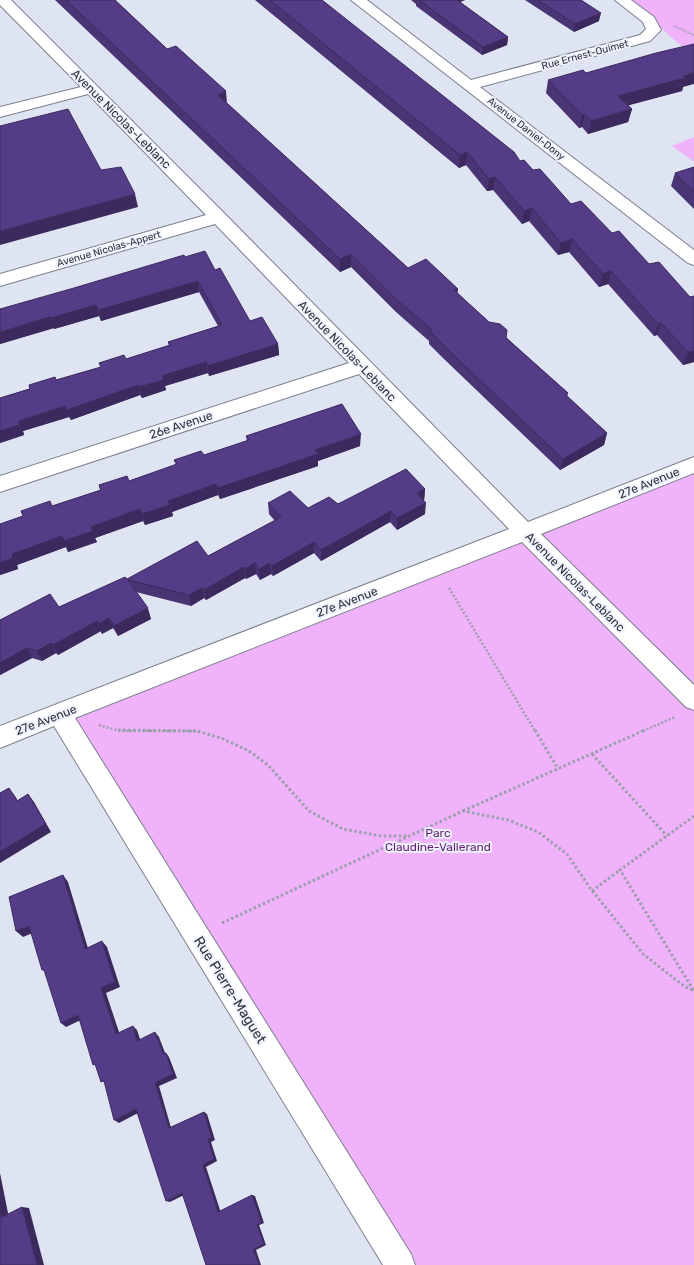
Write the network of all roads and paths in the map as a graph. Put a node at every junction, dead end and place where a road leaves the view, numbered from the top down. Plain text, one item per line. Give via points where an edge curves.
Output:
1 (3, 0) edge
2 (358, 0) edge
3 (622, 0) edge
4 (469, 85) junction
5 (90, 89) junction
6 (0, 112) edge
7 (218, 217) junction
8 (694, 259) edge
9 (0, 280) edge
10 (362, 366) junction
11 (694, 464) edge
12 (0, 484) edge
13 (525, 532) junction
14 (436, 567) junction
15 (687, 707) edge
16 (60, 714) junction
17 (0, 737) edge
18 (592, 754) junction
19 (558, 769) junction
20 (463, 811) junction
21 (694, 816) edge
22 (410, 836) junction
23 (667, 836) junction
24 (620, 870) junction
25 (592, 891) junction
26 (196, 935) junction
27 (694, 991) edge
28 (400, 1265) edge

1 - 5 street, Avenue Nicolas-Leblanc
2 - 4 street, Avenue Daniel-Dony
3 - 4 street, Rue Ernest-Ouimet via 649,20 654,30 646,38
4 - 8 street, Avenue Daniel-Dony
5 - 6 street
5 - 7 street, Avenue Nicolas-Leblanc
7 - 9 street, Avenue Nicolas-Appert
7 - 10 street, Avenue Nicolas-Leblanc
10 - 12 street, 26e Avenue
10 - 13 street, Avenue Nicolas-Leblanc
11 - 13 street, 27e Avenue
13 - 14 street, 27e Avenue
13 - 15 street, Avenue Nicolas-Leblanc
14 - 16 street, 27e Avenue
14 - 19 path
15 - 18 path
16 - 17 street, 27e Avenue
16 - 22 path via 120,731 197,731 221,738 249,751 268,765 309,811 343,830 382,836
16 - 26 street, Rue Pierre-Maguet
18 - 19 path
18 - 23 path
19 - 20 path
20 - 22 path
20 - 25 path via 508,820 538,832 567,854
21 - 23 path
22 - 26 path
23 - 24 path
24 - 25 path
24 - 27 path
25 - 27 path via 643,954
26 - 28 street, Rue Pierre-Maguet

